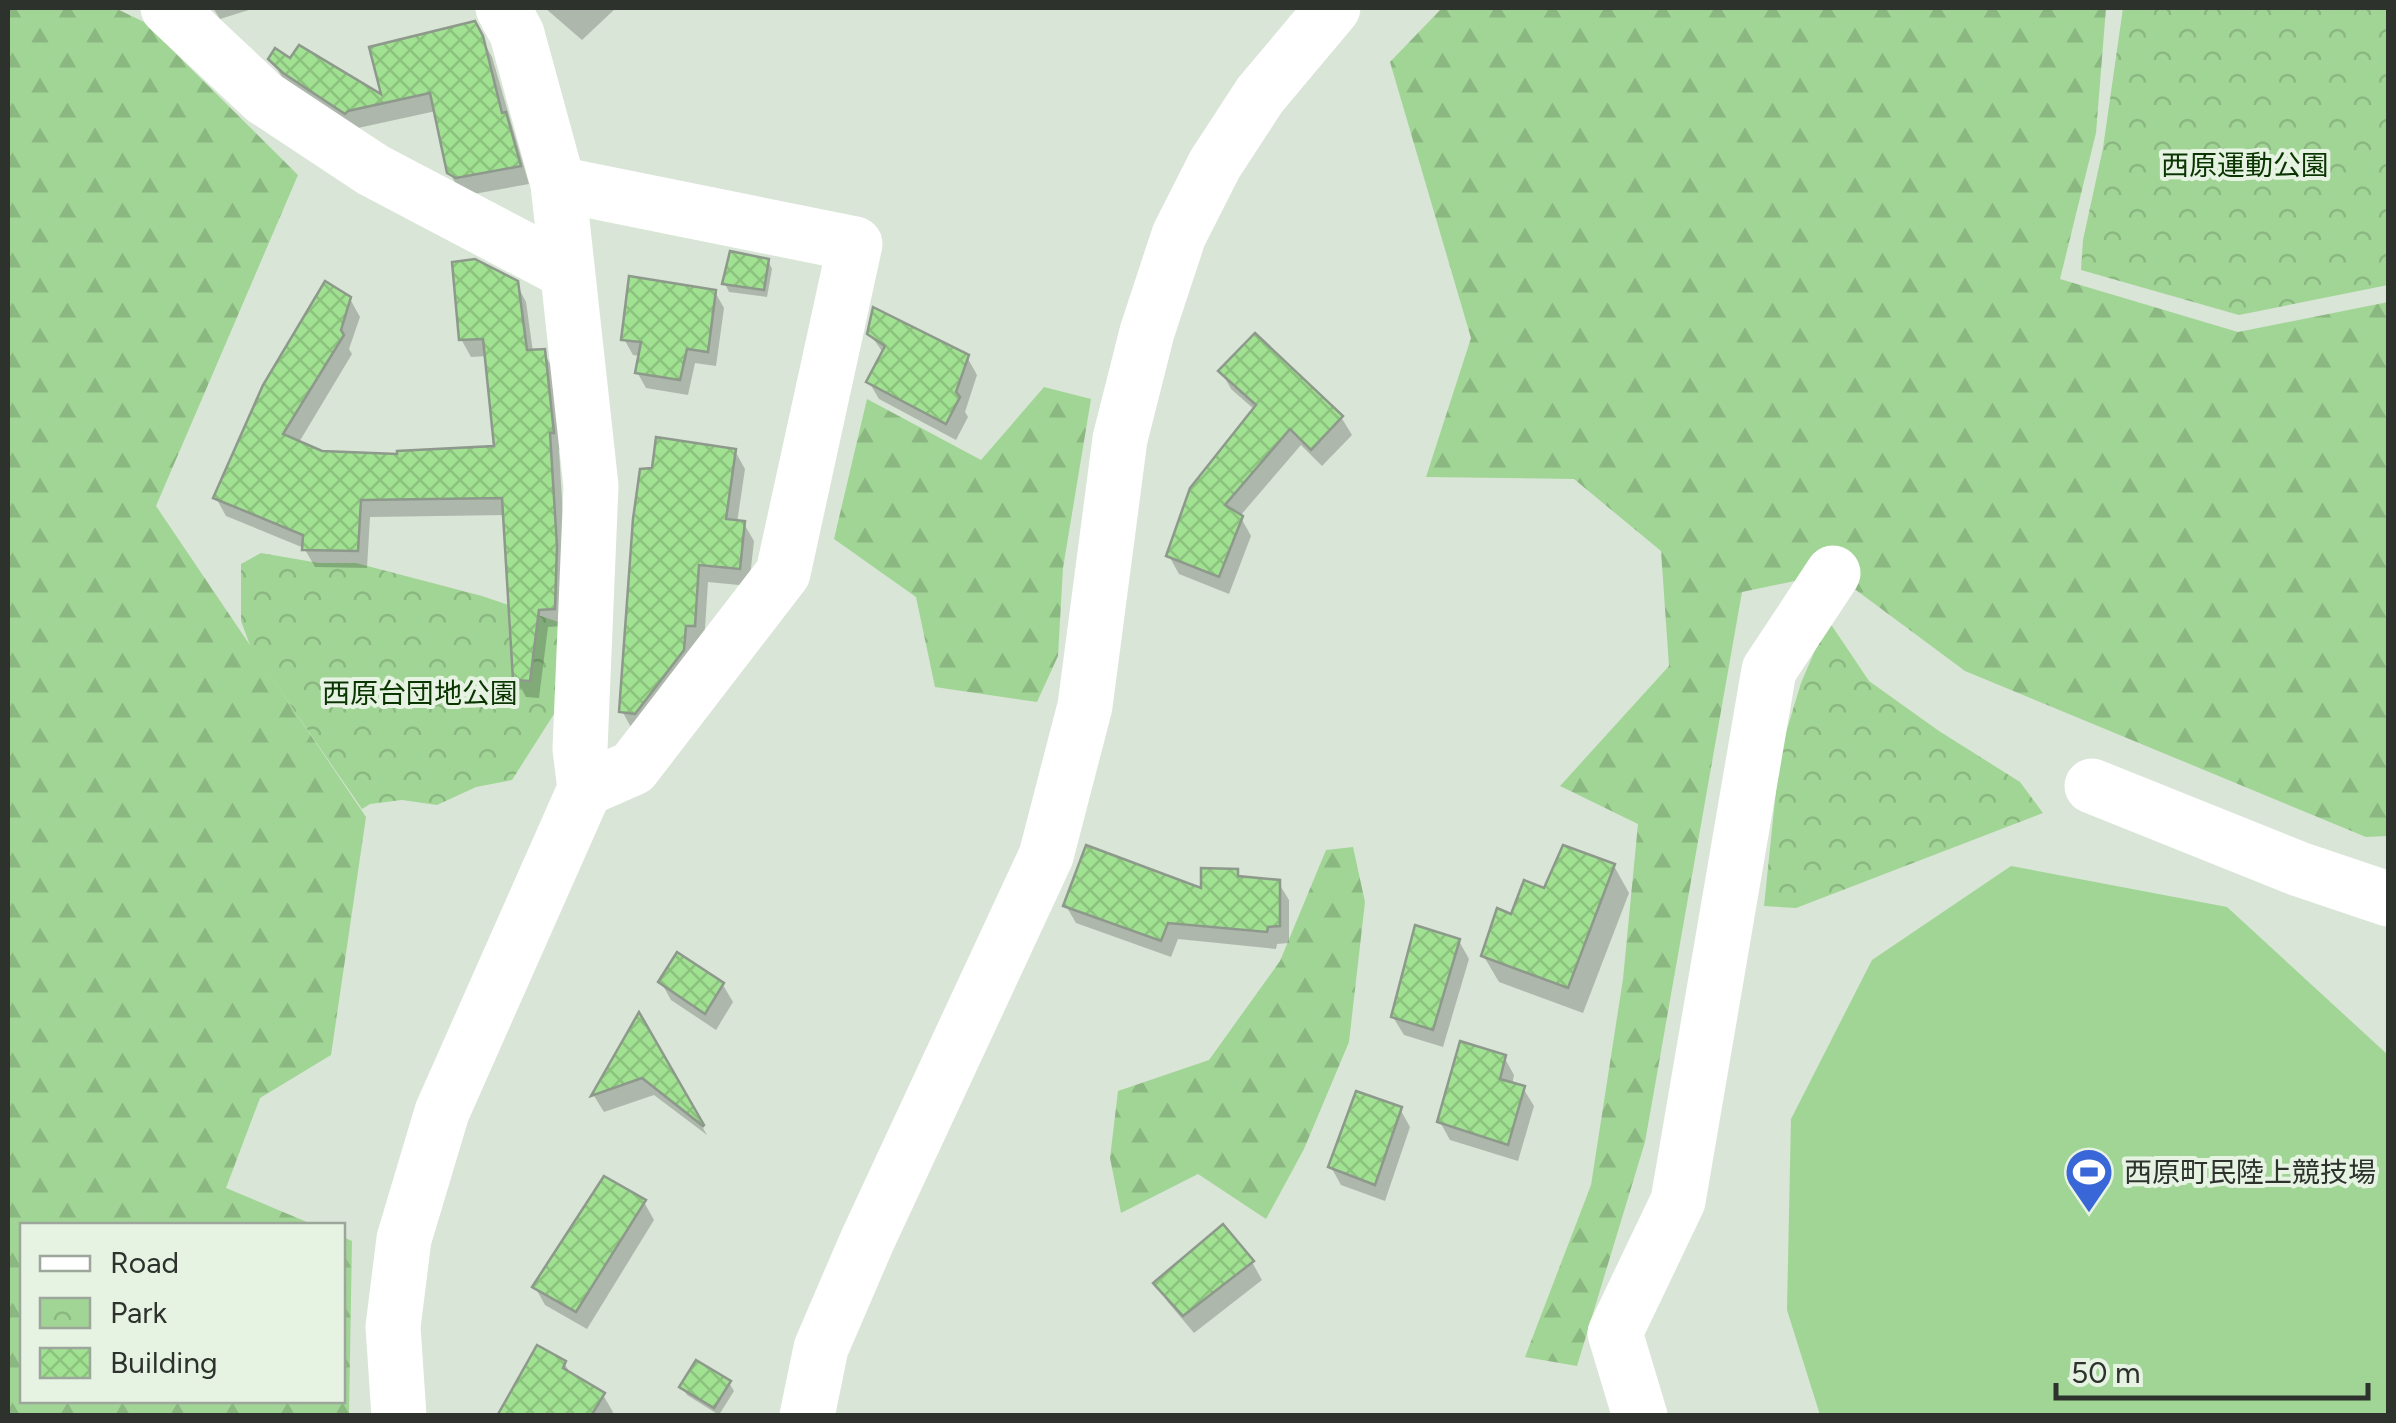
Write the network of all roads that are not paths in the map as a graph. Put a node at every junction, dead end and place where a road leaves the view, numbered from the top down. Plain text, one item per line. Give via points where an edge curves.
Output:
1 (168, 8) edge
2 (503, 8) edge
3 (1333, 8) edge
4 (558, 184) junction
5 (565, 271) junction
6 (1832, 573) dead end
7 (2092, 786) dead end
8 (584, 789) junction
9 (2388, 899) edge
10 (399, 1416) edge
11 (807, 1416) edge
12 (1640, 1416) edge

1 - 5 street via 295,119 372,170
2 - 4 street via 518,34
3 - 11 street via 1260,95 1179,235 1120,439 1084,706 1046,856 866,1242 821,1348
4 - 5 street
4 - 8 street via 855,244 783,572 633,768
5 - 8 street via 591,486
6 - 12 street via 1769,670 1678,1201 1615,1333
7 - 9 street
8 - 10 street via 442,1112 420,1184 404,1239 394,1328

